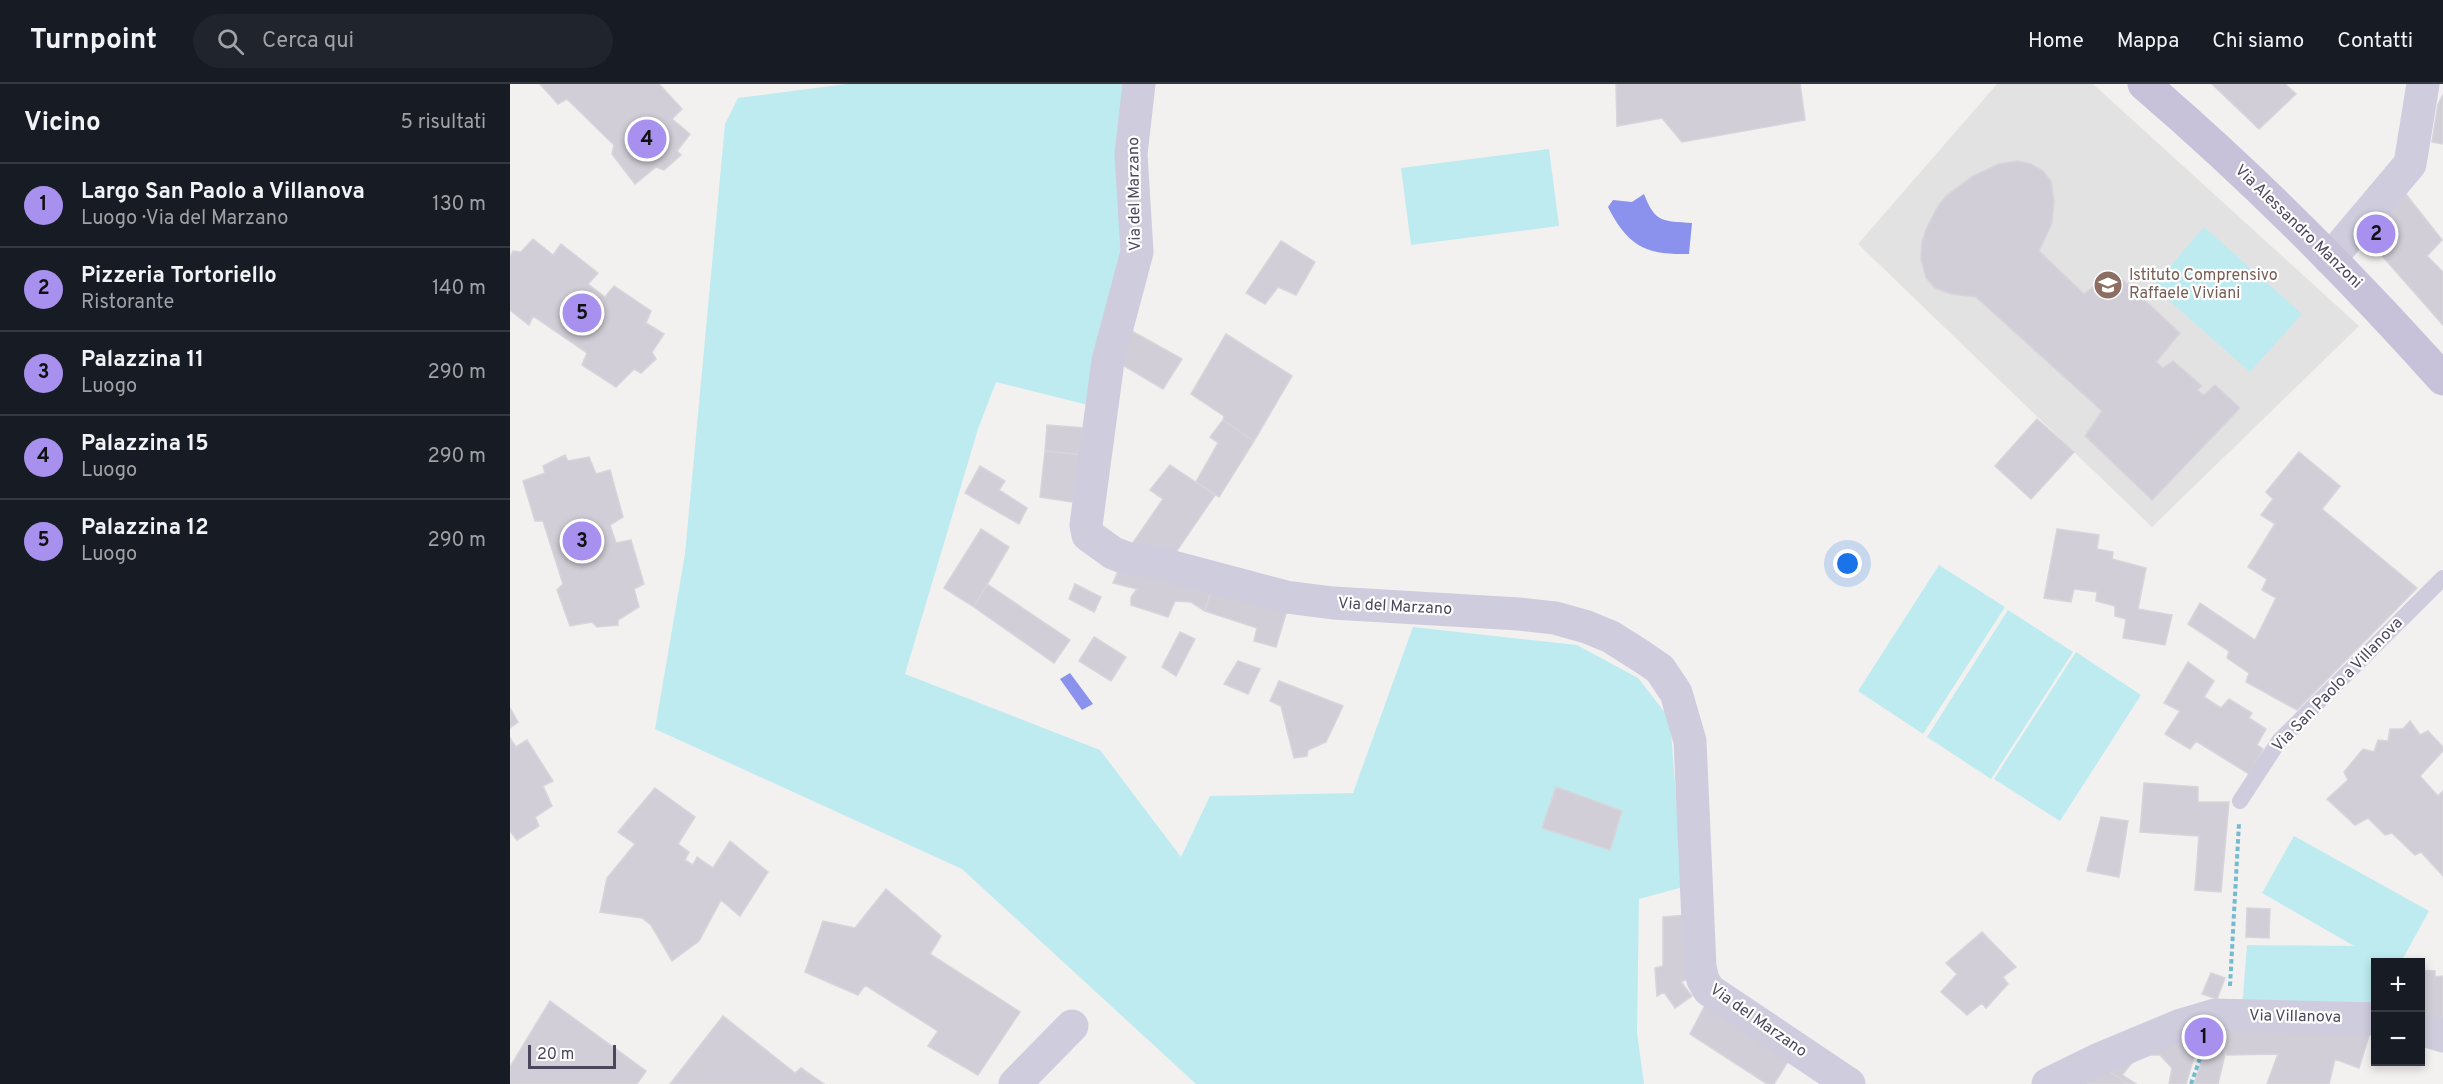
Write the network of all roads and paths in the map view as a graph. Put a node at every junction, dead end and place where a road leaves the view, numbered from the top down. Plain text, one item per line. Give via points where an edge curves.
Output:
1 (1139, 84) edge
2 (2144, 84) edge
3 (2423, 84) edge
4 (2330, 259) junction
5 (2443, 379) edge
6 (2443, 578) edge
7 (2240, 801) joint
8 (2222, 1015) junction
9 (2371, 1019) edge
10 (1072, 1026) dead end
11 (2425, 1030) edge
12 (2443, 1036) edge
13 (1015, 1084) edge
14 (1849, 1084) edge
15 (2048, 1084) edge

1 - 14 street, Via del Marzano via 1131,154 1137,252 1108,361 1086,525 1088,536 1126,558 1286,597 1555,618 1611,637 1659,669 1676,693 1690,741 1703,980 1709,990
2 - 4 street, Via Alessandro Manzoni via 2206,137
3 - 4 street via 2410,164
4 - 5 street, Via Alessandro Manzoni
6 - 7 lane, Via San Paolo a Villanova via 2279,741
7 - 8 path
8 - 9 street, Via Villanova
8 - 15 street via 2160,1034
10 - 13 street
11 - 12 street

